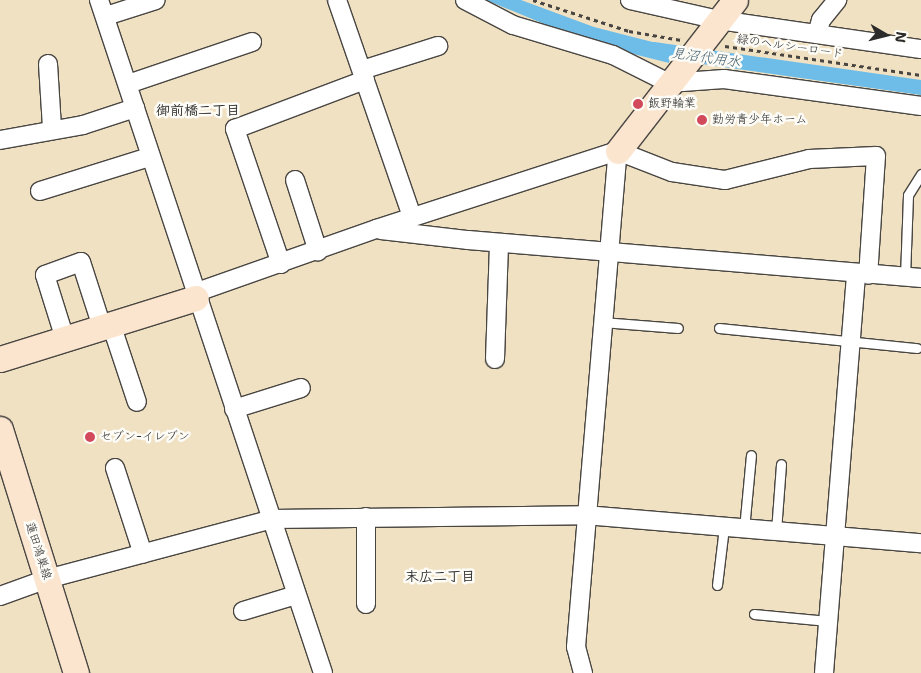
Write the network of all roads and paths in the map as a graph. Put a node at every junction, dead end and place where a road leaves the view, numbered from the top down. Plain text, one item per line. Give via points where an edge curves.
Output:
1 (99, 0) edge
2 (156, 0) edge
3 (337, 0) edge
4 (465, 0) edge
5 (534, 0) edge
6 (630, 0) edge
7 (735, 0) edge
8 (837, 0) edge
9 (655, 4) edge
10 (106, 16) junction
11 (817, 34) junction
12 (705, 38) junction
13 (252, 42) dead end
14 (438, 46) dead end
15 (921, 49) edge
16 (48, 64) dead end
17 (364, 75) junction
18 (675, 75) junction
19 (921, 75) edge
20 (128, 84) junction
21 (921, 106) edge
22 (135, 108) junction
23 (52, 128) junction
24 (0, 140) edge
25 (618, 151) junction
26 (149, 157) junction
27 (921, 174) edge
28 (295, 180) dead end
29 (40, 191) dead end
30 (412, 217) junction
31 (376, 229) junction
32 (499, 243) junction
33 (318, 251) junction
34 (608, 252) junction
35 (281, 264) junction
36 (862, 274) junction
37 (913, 278) edge
38 (196, 298) junction
39 (601, 322) junction
40 (106, 326) junction
41 (678, 328) dead end
42 (719, 328) dead end
43 (65, 339) junction
44 (851, 341) junction
45 (917, 348) dead end
46 (495, 358) dead end
47 (0, 359) edge
48 (301, 388) dead end
49 (137, 402) dead end
50 (234, 409) junction
51 (0, 429) edge
52 (751, 455) dead end
53 (780, 464) dead end
54 (115, 468) dead end
55 (585, 515) junction
56 (366, 517) junction
57 (272, 519) junction
58 (724, 527) junction
59 (744, 528) junction
60 (776, 531) junction
61 (835, 536) junction
62 (921, 543) edge
63 (143, 554) junction
64 (47, 579) junction
65 (717, 586) dead end
66 (296, 595) junction
67 (0, 596) edge
68 (366, 604) dead end
69 (244, 611) dead end
70 (754, 614) dead end
71 (828, 621) junction
72 (76, 673) edge
73 (323, 673) edge
74 (584, 673) edge
75 (824, 673) edge

1 - 10 street
2 - 10 street
3 - 17 street
4 - 18 street via 513,25
5 - 12 path, 緑のヘルシーロード via 630,31
6 - 9 street
7 - 12 street
8 - 11 street via 821,20
9 - 12 street
10 - 20 street
11 - 12 street
11 - 15 street
12 - 18 street
12 - 19 path, 緑のヘルシーロード
13 - 20 street
14 - 17 street
16 - 23 street
17 - 30 street
17 - 35 street via 234,129
18 - 21 street
18 - 25 street
20 - 22 street
22 - 23 street via 83,125
22 - 26 street
23 - 24 street
25 - 30 street
25 - 34 street
25 - 36 street via 672,172 725,180 809,159 876,156
26 - 29 street
26 - 38 street
27 - 37 lane via 908,195
28 - 33 street
30 - 31 street
31 - 32 street
31 - 33 street
32 - 34 street
32 - 46 street
33 - 35 street
34 - 36 street
34 - 39 street
35 - 38 street via 200,291
36 - 37 street
36 - 44 street
38 - 40 street
38 - 50 street
39 - 41 lane
39 - 55 street
40 - 43 street
40 - 43 street via 81,262 45,275
40 - 49 street
42 - 44 lane
43 - 47 street
44 - 45 lane
44 - 61 street
48 - 50 street
50 - 57 street
51 - 64 street, 蓮田鴻巣線
52 - 59 lane
53 - 60 lane
54 - 63 street
55 - 56 street
55 - 58 street
55 - 74 street via 576,647
56 - 57 street
56 - 68 street
57 - 63 street
57 - 66 street
58 - 59 street
58 - 65 lane
59 - 60 street
60 - 61 street
61 - 62 street
61 - 71 street
63 - 64 street
64 - 67 street
64 - 72 street, 蓮田鴻巣線
66 - 69 street
66 - 73 street
70 - 71 lane
71 - 75 street

